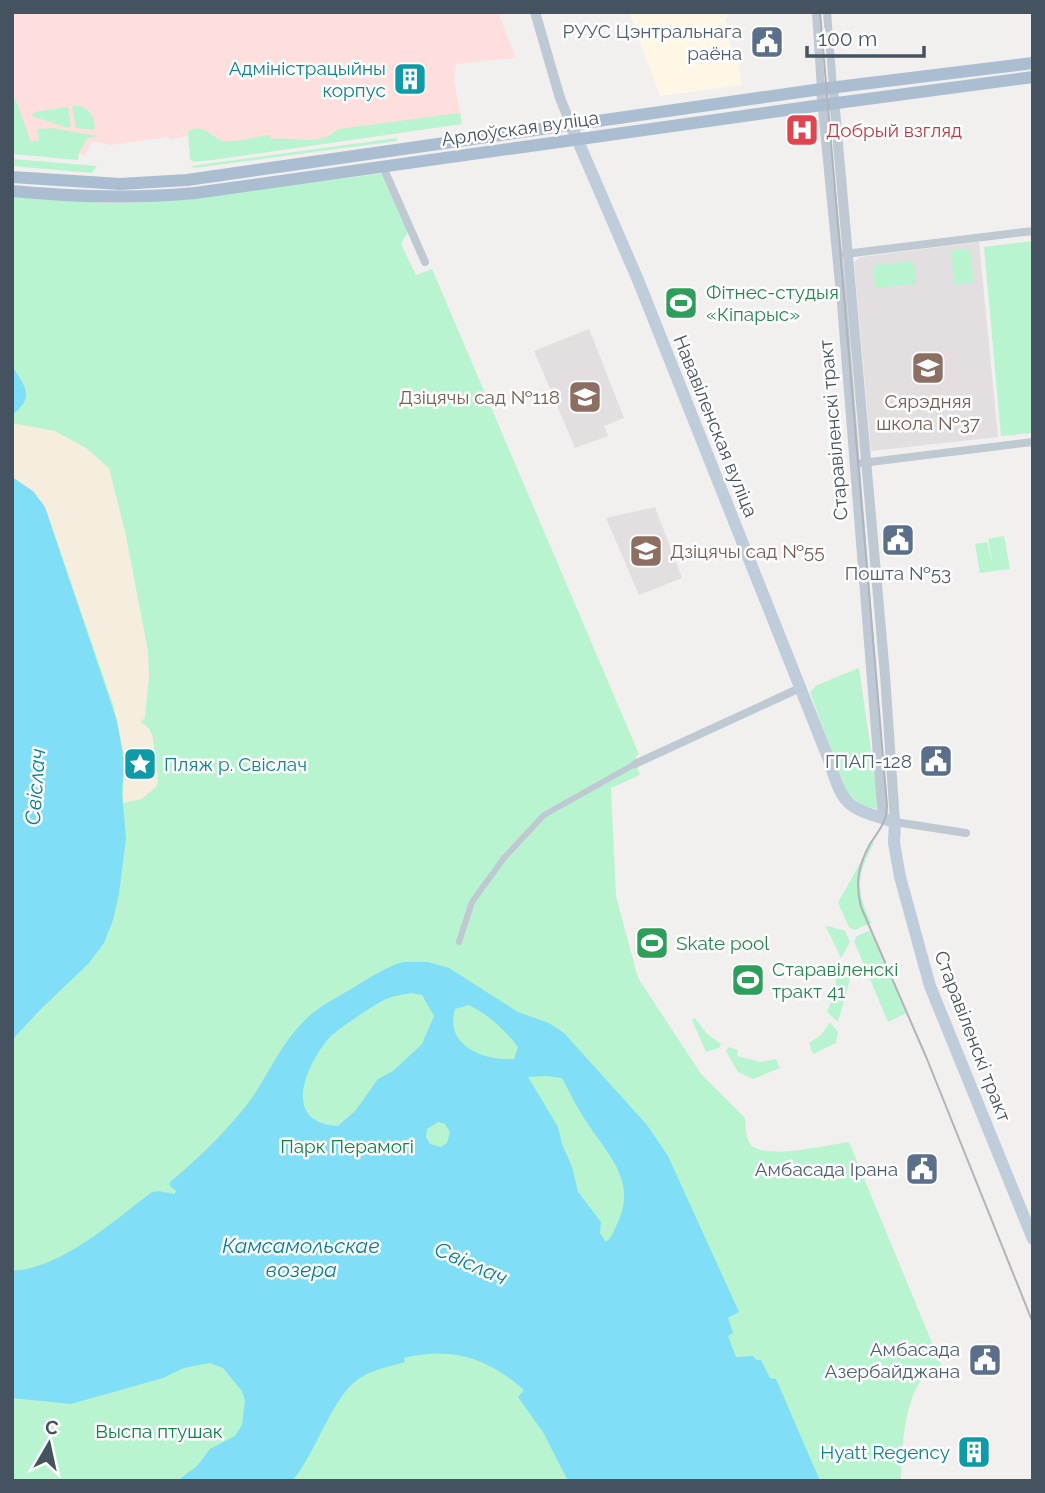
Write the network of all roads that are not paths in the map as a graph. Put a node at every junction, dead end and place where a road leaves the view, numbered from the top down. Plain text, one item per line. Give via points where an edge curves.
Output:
1 (535, 12) edge
2 (816, 12) edge
3 (827, 12) edge
4 (1033, 63) edge
5 (1033, 77) edge
6 (827, 88) junction
7 (764, 97) junction
8 (828, 104) junction
9 (765, 113) junction
10 (571, 125) junction
11 (576, 139) junction
12 (383, 167) junction
13 (15, 179) edge
14 (12, 191) edge
15 (1033, 231) edge
16 (842, 254) junction
17 (425, 262) dead end
18 (1033, 442) edge
19 (855, 463) junction
20 (867, 463) junction
21 (800, 688) junction
22 (635, 764) joint
23 (889, 820) junction
24 (966, 833) dead end
25 (460, 942) dead end
26 (1033, 1239) edge

1 - 10 street, Нававіленская вуліца
2 - 6 street, Старавіленскі тракт
3 - 6 street, Старавіленскі тракт
4 - 6 main road, Арлоўская вуліца
5 - 8 main road, Арлоўская вуліца
6 - 7 main road, Арлоўская вуліца
6 - 8 street, Старавіленскі тракт
7 - 9 main road via 772,106
7 - 10 main road, Арлоўская вуліца
8 - 9 main road, Арлоўская вуліца
8 - 16 street, Старавіленскі тракт
9 - 11 main road, Арлоўская вуліца
10 - 11 main road, Нававіленская вуліца
10 - 13 main road, Арлоўская вуліца via 187,180 120,184
11 - 12 main road, Арлоўская вуліца
11 - 21 main road, Нававіленская вуліца via 657,328
12 - 14 main road, Арлоўская вуліца via 143,198
12 - 17 street
15 - 16 street
16 - 19 street, Старавіленскі тракт
16 - 20 street, Старавіленскі тракт
18 - 20 street
19 - 20 street
19 - 23 street, Старавіленскі тракт
20 - 23 street, Старавіленскі тракт via 885,675
21 - 22 street
21 - 23 main road, Нававіленская вуліца via 843,798 858,811
22 - 25 street via 544,815 472,902
23 - 24 street
23 - 26 main road, Старавіленскі тракт via 886,828 894,843 930,986

